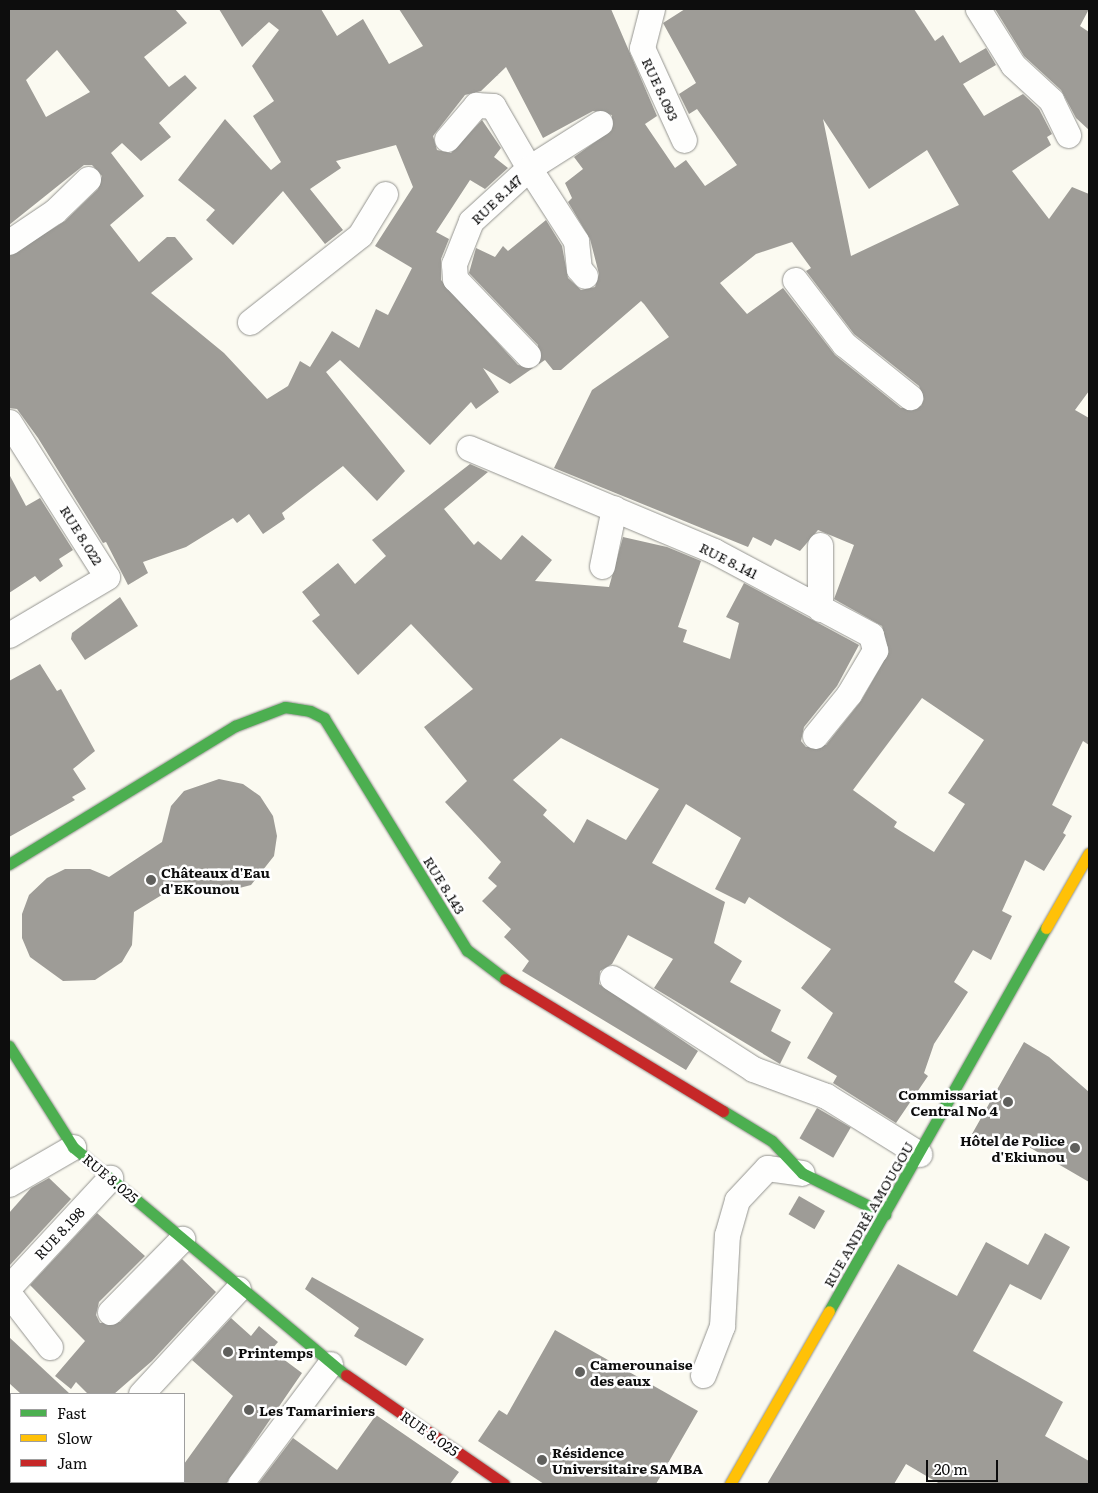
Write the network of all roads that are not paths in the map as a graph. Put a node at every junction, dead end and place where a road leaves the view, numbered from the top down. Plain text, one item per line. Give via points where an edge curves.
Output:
1 (652, 9) edge
2 (978, 9) edge
3 (600, 122) dead end
4 (1068, 135) dead end
5 (447, 140) dead end
6 (684, 140) dead end
7 (529, 168) junction
8 (88, 179) dead end
9 (385, 194) dead end
10 (9, 242) edge
11 (585, 276) dead end
12 (795, 280) dead end
13 (250, 322) dead end
14 (528, 355) dead end
15 (910, 397) dead end
16 (9, 422) edge
17 (469, 448) dead end
18 (614, 508) junction
19 (820, 545) dead end
20 (602, 566) dead end
21 (820, 609) junction
22 (9, 634) edge
23 (815, 736) dead end
24 (9, 864) edge
25 (1086, 870) edge
26 (612, 978) dead end
27 (9, 1046) edge
28 (73, 1146) junction
29 (919, 1154) junction
30 (802, 1173) junction
31 (110, 1178) junction
32 (9, 1184) edge
33 (885, 1214) junction
34 (182, 1239) junction
35 (9, 1287) edge
36 (238, 1288) junction
37 (9, 1294) edge
38 (110, 1312) dead end
39 (50, 1347) dead end
40 (330, 1364) junction
41 (703, 1375) dead end
42 (142, 1393) edge
43 (240, 1484) edge
44 (504, 1484) edge
45 (730, 1484) edge

1 - 6 street, RUE 8.093 via 642,48
2 - 4 street via 1013,65 1051,100
3 - 7 street
5 - 7 street via 476,106 494,106
7 - 11 street, RUE 8.147 via 576,241 579,269
7 - 14 street, RUE 8.147 via 471,221 454,272 459,285
8 - 10 street via 55,211
9 - 13 street via 360,236
12 - 15 street via 844,344
16 - 22 street, RUE 8.022 via 107,577
17 - 18 street, RUE 8.141
18 - 20 street
18 - 21 street, RUE 8.141 via 714,551
19 - 21 street
21 - 23 street, RUE 8.141 via 871,635 876,645 849,694
24 - 30 street, RUE 8.143 via 235,726 284,707 310,711 324,718 467,950 484,966 772,1141
25 - 29 street, RUE ANDRÉ AMOUGOU
26 - 29 street via 753,1070 826,1096
27 - 28 street, RUE 8.025
28 - 31 street, RUE 8.025
28 - 32 street
29 - 33 street, RUE ANDRÉ AMOUGOU
30 - 33 street, RUE 8.143
30 - 41 street via 767,1168 737,1200 728,1235 722,1326
31 - 34 street, RUE 8.025
31 - 35 street, RUE 8.198
33 - 45 street, RUE ANDRÉ AMOUGOU
34 - 36 street, RUE 8.025
34 - 38 street
36 - 40 street, RUE 8.025
36 - 42 street
37 - 39 street
40 - 43 street
40 - 44 street, RUE 8.025

